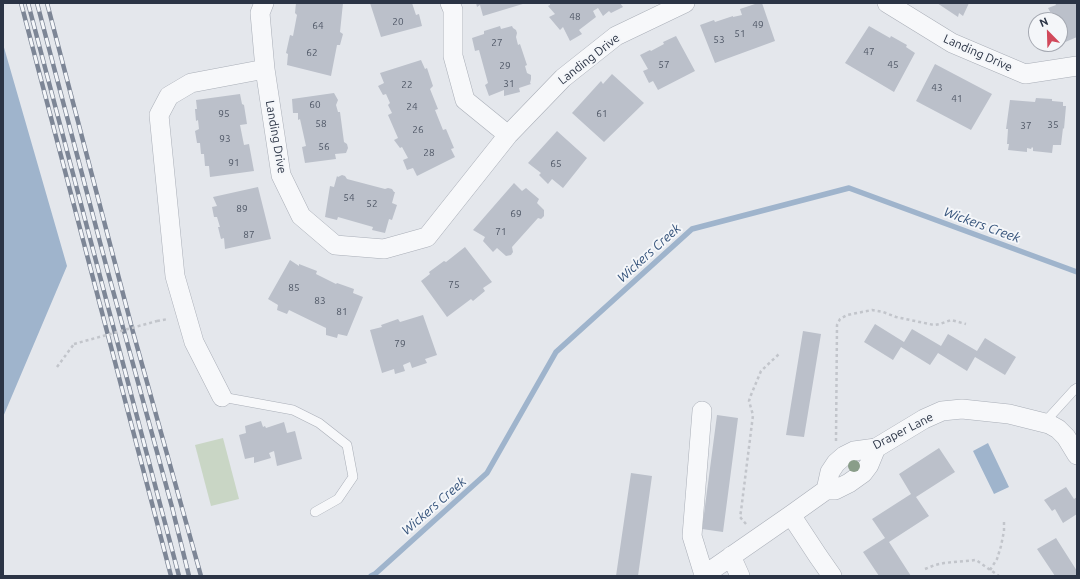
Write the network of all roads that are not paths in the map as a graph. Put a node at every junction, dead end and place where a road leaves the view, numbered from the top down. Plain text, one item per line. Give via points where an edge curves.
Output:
1 (264, 3) edge
2 (450, 3) edge
3 (685, 3) edge
4 (886, 3) edge
5 (1077, 66) edge
6 (264, 69) junction
7 (508, 135) junction
8 (1077, 388) edge
9 (222, 397) joint
10 (702, 412) dead end
11 (1044, 423) junction
12 (876, 448) junction
13 (1077, 455) edge
14 (826, 490) junction
15 (315, 512) dead end
16 (791, 515) junction
17 (731, 556) junction
18 (704, 575) edge
19 (740, 576) edge
20 (832, 576) edge

1 - 6 street, Landing Drive via 260,13
2 - 7 street via 453,10 452,56 465,100
3 - 7 street, Landing Drive via 616,36 563,78
4 - 5 street, Landing Drive via 952,43 1025,74
6 - 7 street, Landing Drive via 281,175 301,216 335,245 384,249 427,237
6 - 9 street via 191,83 168,96 159,115 175,276 194,342
8 - 11 lane
9 - 15 lane via 293,410 319,423 347,445 353,477 338,499
10 - 18 street via 692,536
11 - 12 street, Draper Lane via 1008,414 962,409 942,411 924,418
11 - 13 street, Draper Lane via 1058,429
12 - 14 street via 863,473 849,484 835,490
12 - 14 street, Draper Lane via 854,451 844,456 830,472
14 - 16 street
16 - 17 street
16 - 20 street
17 - 18 street
17 - 19 street

